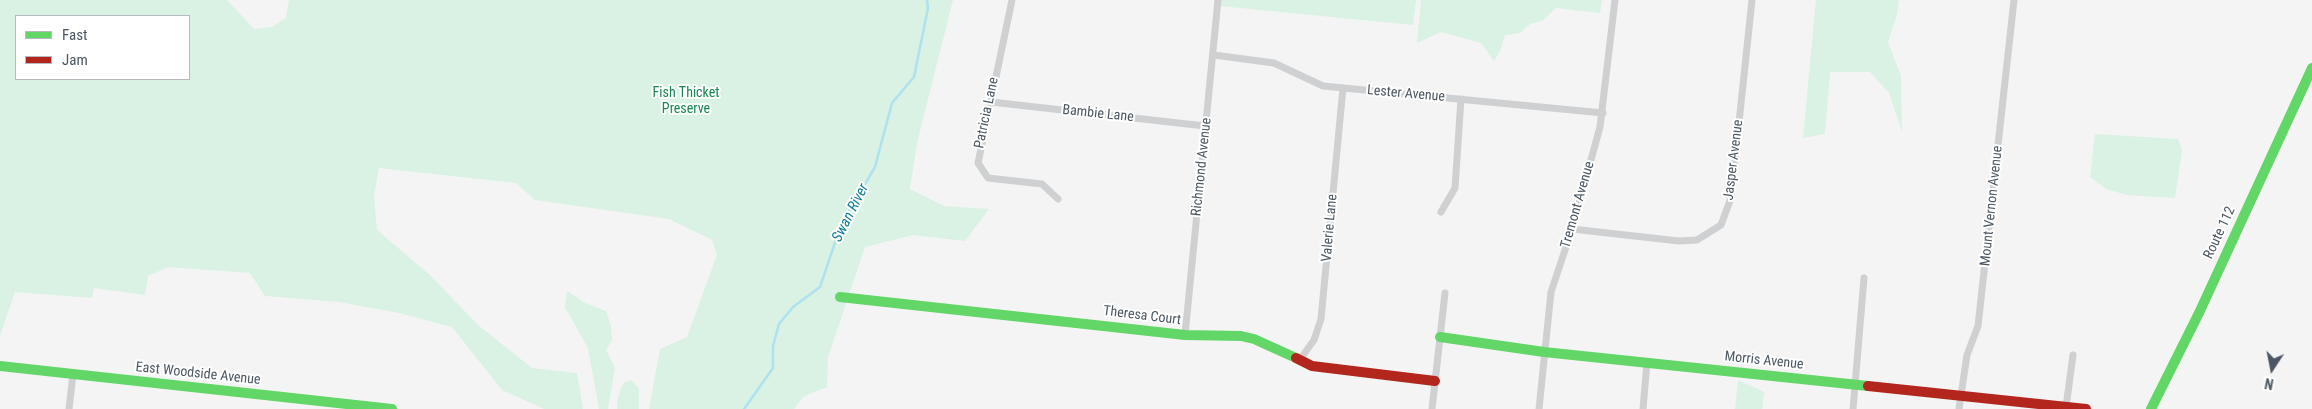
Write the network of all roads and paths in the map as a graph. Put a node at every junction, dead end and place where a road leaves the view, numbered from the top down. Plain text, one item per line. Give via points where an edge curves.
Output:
1 (1012, 0) edge
2 (1218, 0) edge
3 (1615, 0) edge
4 (1752, 0) edge
5 (2014, 0) edge
6 (1214, 55) junction
7 (2312, 68) edge
8 (1343, 88) junction
9 (1461, 99) junction
10 (991, 102) junction
11 (1603, 113) junction
12 (1205, 126) junction
13 (1058, 199) dead end
14 (1441, 212) dead end
15 (1572, 229) junction
16 (1864, 278) dead end
17 (1445, 293) dead end
18 (840, 297) dead end
19 (1185, 334) junction
20 (1440, 337) junction
21 (1544, 352) junction
22 (2073, 356) dead end
23 (1299, 361) junction
24 (1648, 362) junction
25 (0, 366) edge
26 (73, 374) junction
27 (1435, 381) junction
28 (1855, 384) junction
29 (1960, 395) junction
30 (2066, 407) junction
31 (70, 409) edge
32 (392, 409) edge
33 (1432, 409) edge
34 (1539, 409) edge
35 (1643, 409) edge
36 (1853, 409) edge
37 (1959, 409) edge
38 (2086, 409) edge
39 (2151, 409) edge

1 - 10 street, Patricia Lane
2 - 6 street, Richmond Avenue
3 - 11 street, Tremont Avenue
4 - 15 street, Jasper Avenue via 1731,198 1721,224 1697,240 1679,241
5 - 29 street, Mount Vernon Avenue via 1978,326 1967,355
6 - 8 street, Lester Avenue via 1274,63 1313,82
6 - 12 street, Richmond Avenue
7 - 39 street, Route 112
8 - 9 street, Lester Avenue
8 - 23 street, Valerie Lane via 1321,319 1314,340
9 - 11 street, Lester Avenue
9 - 14 street via 1455,188
10 - 12 street, Bambie Lane
10 - 13 street, Patricia Lane via 979,152 978,163 982,172 996,180 1042,184
11 - 15 street, Tremont Avenue
12 - 19 street, Richmond Avenue
15 - 21 street, Tremont Avenue via 1551,292
16 - 28 street
17 - 20 street
18 - 19 street, Theresa Court
19 - 23 street, Theresa Court via 1254,339
20 - 21 street, Morris Avenue
20 - 27 street
21 - 24 street, Morris Avenue
21 - 34 street, Tremont Avenue
22 - 30 street
23 - 27 street, Theresa Court via 1329,369
24 - 28 street, Morris Avenue
24 - 35 street
25 - 26 street, East Woodside Avenue
26 - 31 street
26 - 32 street, East Woodside Avenue
27 - 33 street
28 - 29 street, Morris Avenue
28 - 36 street
29 - 30 street, Morris Avenue
29 - 37 street, Mount Vernon Avenue
30 - 38 street, Morris Avenue

